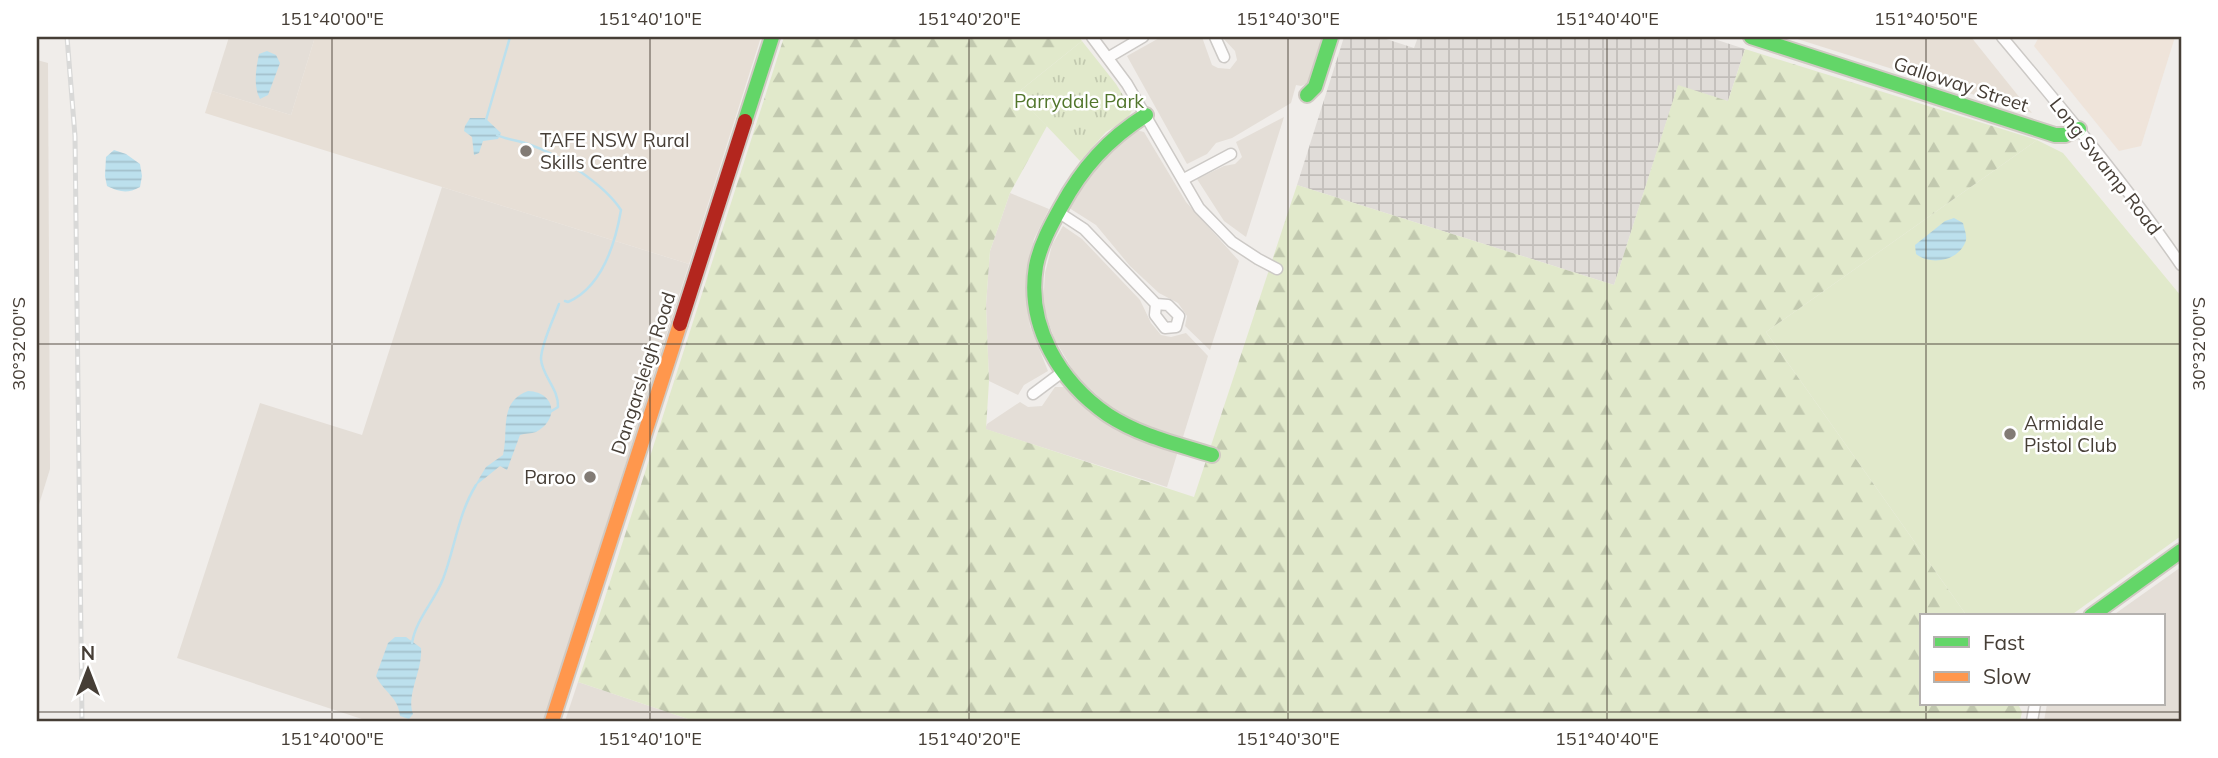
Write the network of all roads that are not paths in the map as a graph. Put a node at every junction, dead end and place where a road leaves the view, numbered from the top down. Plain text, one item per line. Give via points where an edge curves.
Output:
1 (772, 37) edge
2 (1092, 37) edge
3 (1143, 37) edge
4 (1215, 37) edge
5 (1331, 37) edge
6 (1751, 37) edge
7 (2002, 37) edge
8 (1109, 57) junction
9 (1224, 57) dead end
10 (1307, 95) dead end
11 (1146, 115) junction
12 (2079, 129) junction
13 (1231, 153) dead end
14 (1184, 180) junction
15 (1058, 212) junction
16 (2181, 265) edge
17 (1277, 269) dead end
18 (1156, 304) dead end
19 (1062, 373) junction
20 (1033, 394) dead end
21 (1212, 455) dead end
22 (2181, 551) edge
23 (2094, 614) edge
24 (552, 721) edge

1 - 24 street, Dangarsleigh Road
2 - 8 street
3 - 8 street
4 - 9 street
5 - 10 street via 1315,87
6 - 12 street, Galloway Street via 2055,135
7 - 12 street, Long Swamp Road
8 - 11 street
11 - 14 street
11 - 15 street via 1108,140 1088,161
12 - 16 street, Long Swamp Road
13 - 14 street
14 - 17 street via 1215,226
15 - 18 street via 1084,229
15 - 19 street via 1037,263 1034,297 1041,329
19 - 20 street
19 - 21 street via 1116,420
22 - 23 street

